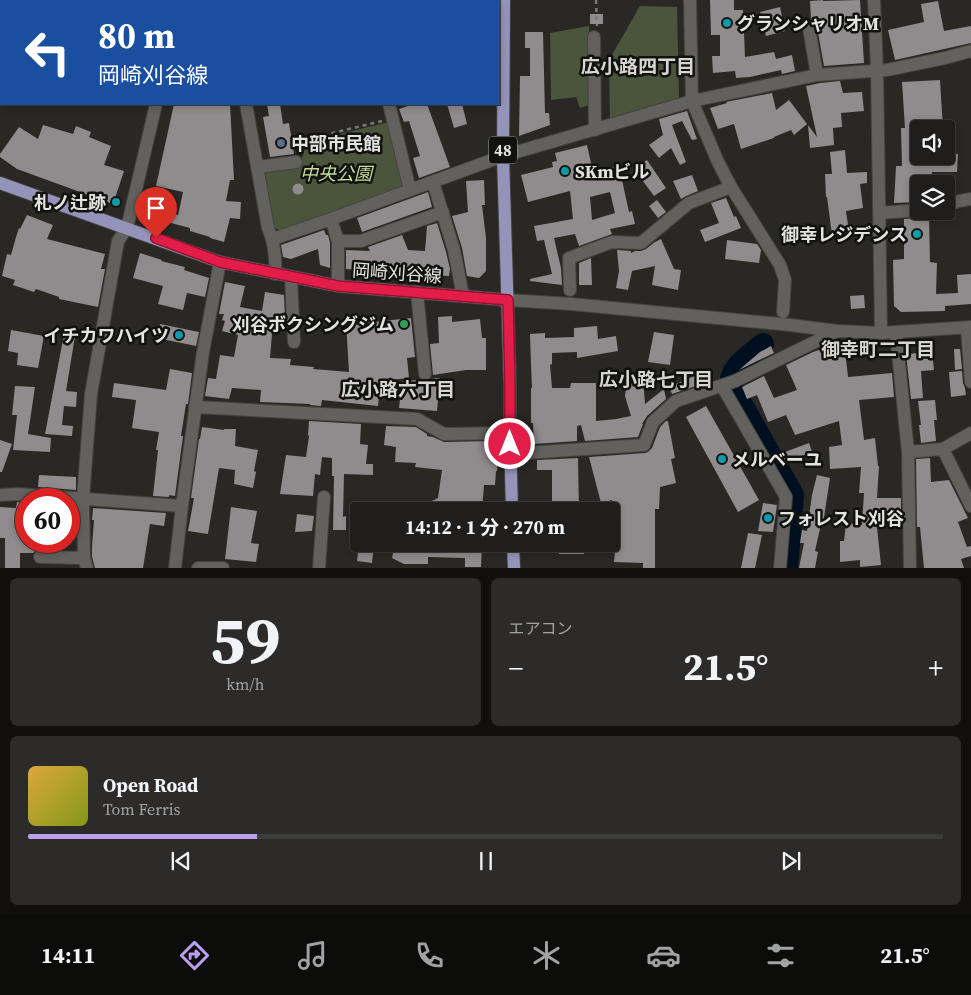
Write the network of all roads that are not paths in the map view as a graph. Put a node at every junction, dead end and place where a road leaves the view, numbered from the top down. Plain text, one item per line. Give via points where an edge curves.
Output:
1 (504, 0) edge
2 (690, 0) edge
3 (874, 0) edge
4 (809, 28) dead end
5 (594, 37) road end
6 (971, 51) edge
7 (877, 70) junction
8 (817, 75) junction
9 (692, 101) junction
10 (156, 105) edge
11 (246, 105) edge
12 (389, 105) edge
13 (595, 130) junction
14 (503, 156) junction
15 (296, 162) road end
16 (258, 167) junction
17 (433, 182) junction
18 (0, 183) edge
19 (731, 187) junction
20 (410, 190) junction
21 (971, 199) edge
22 (955, 203) edge
23 (910, 211) edge
24 (443, 212) junction
25 (880, 213) junction
26 (331, 219) junction
27 (127, 228) junction
28 (273, 239) junction
29 (338, 241) junction
30 (220, 262) junction
31 (275, 274) junction
32 (291, 277) junction
33 (338, 286) junction
34 (570, 290) dead end
35 (417, 292) junction
36 (463, 296) junction
37 (508, 300) junction
38 (783, 312) dead end
39 (969, 328) edge
40 (836, 331) junction
41 (881, 333) junction
42 (896, 333) junction
43 (294, 342) dead end
44 (425, 374) dead end
45 (971, 382) edge
46 (727, 384) junction
47 (195, 407) junction
48 (971, 432) edge
49 (510, 433) junction
50 (944, 449) junction
51 (908, 452) junction
52 (511, 454) junction
53 (0, 496) edge
54 (324, 496) dead end
55 (83, 499) junction
56 (512, 502) edge
57 (182, 506) junction
58 (971, 506) edge
59 (513, 552) edge
60 (40, 557) dead end
61 (86, 563) edge
62 (175, 568) edge
63 (198, 568) edge
64 (223, 568) edge
65 (319, 568) edge
66 (514, 568) edge
67 (780, 568) edge
68 (910, 568) edge

1 - 14 main road, 48
2 - 9 street
3 - 7 street
4 - 8 street
5 - 13 street
6 - 7 street
7 - 8 street
7 - 25 street
8 - 9 street
9 - 13 street
9 - 19 street
10 - 27 street
11 - 16 street
12 - 20 street
13 - 14 street
14 - 17 street
14 - 37 main road, 48
15 - 16 street
16 - 28 street via 268,228
17 - 20 street
17 - 24 street
18 - 27 main road, 岡崎刈谷線
19 - 34 street via 689,203 641,243 612,242 569,258
19 - 38 street via 780,265 785,280
20 - 26 street
21 - 22 street
23 - 25 street
24 - 29 street via 361,241
24 - 36 street
25 - 41 street
26 - 28 street
26 - 29 street
27 - 30 main road, 岡崎刈谷線
27 - 55 street via 118,241 91,394
28 - 31 street
29 - 33 street
30 - 31 main road, 岡崎刈谷線
30 - 47 street
31 - 32 main road, 岡崎刈谷線
32 - 33 main road, 岡崎刈谷線
32 - 43 street
33 - 35 main road, 岡崎刈谷線
35 - 36 main road, 岡崎刈谷線
35 - 44 street
36 - 37 main road, 岡崎刈谷線
37 - 40 street
37 - 49 main road
39 - 42 street
39 - 45 street
40 - 41 street
40 - 46 street
41 - 42 street
42 - 51 street
46 - 52 street via 676,401 653,422 644,445
46 - 67 street via 786,498
47 - 49 street via 417,418 444,434
47 - 57 street
48 - 50 street
49 - 52 main road
50 - 51 street
50 - 58 street
51 - 68 street
52 - 56 main road
53 - 55 street via 18,494
54 - 65 street
55 - 57 street
55 - 61 street
57 - 62 street
59 - 66 main road
60 - 61 street
63 - 64 street

